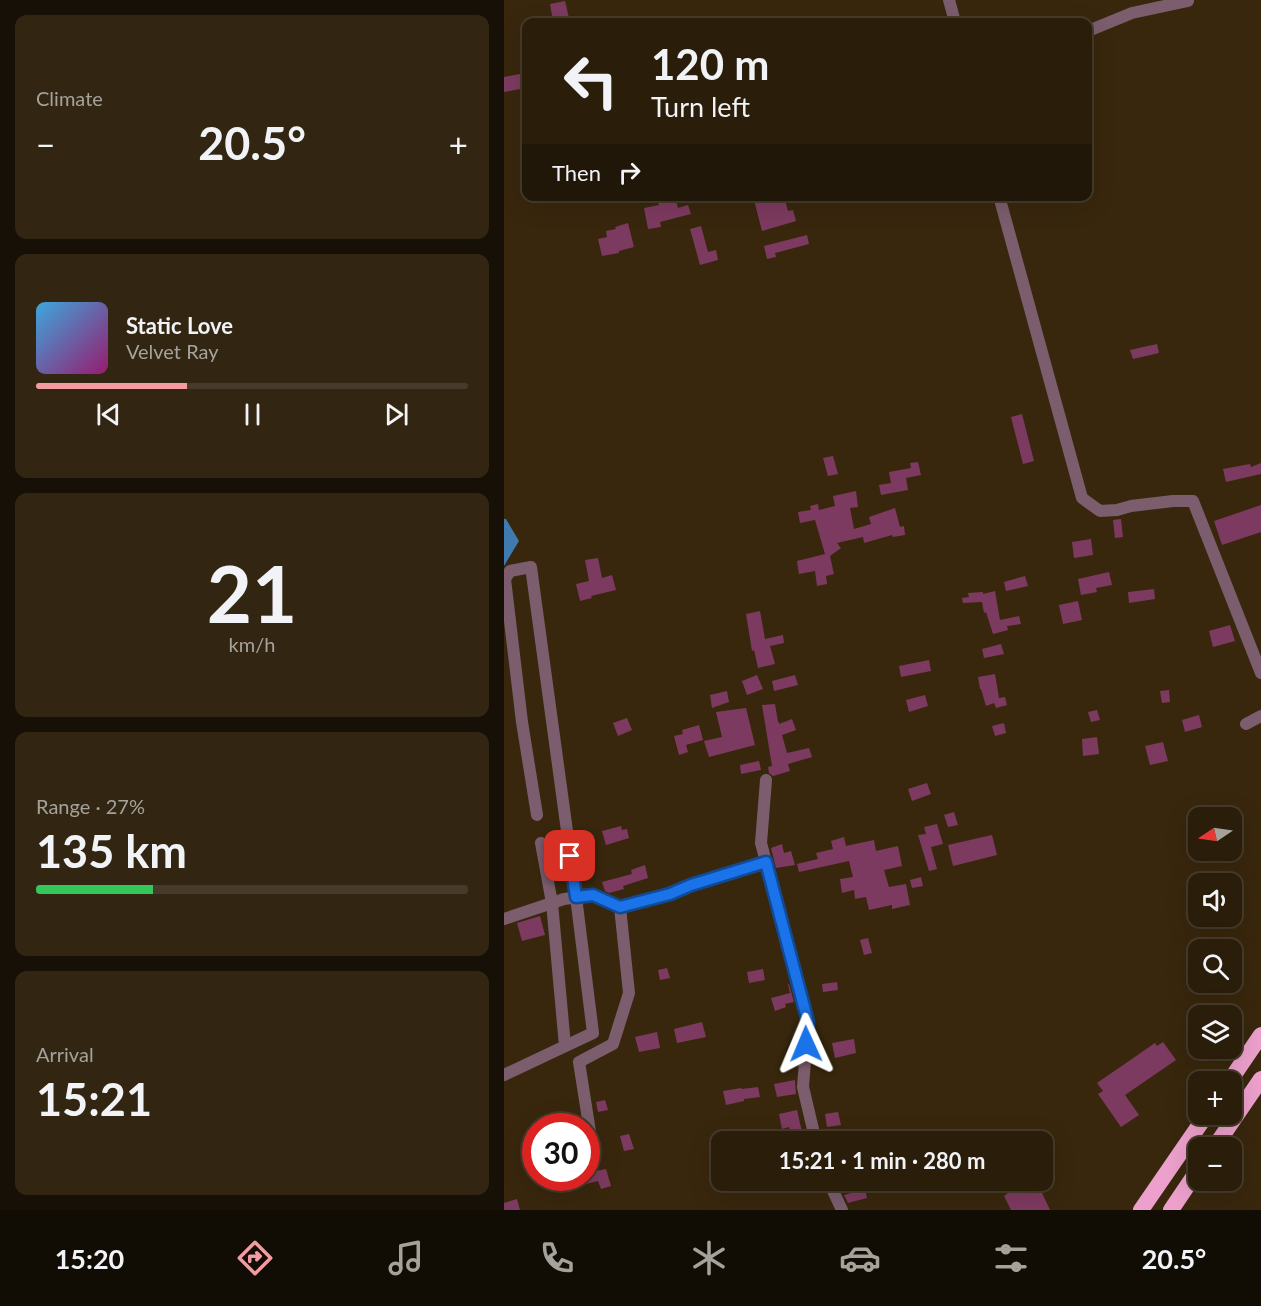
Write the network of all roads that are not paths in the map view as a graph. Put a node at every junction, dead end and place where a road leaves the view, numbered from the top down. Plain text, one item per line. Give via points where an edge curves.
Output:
1 (949, 0) edge
2 (1188, 1) edge
3 (954, 18) edge
4 (1092, 29) edge
5 (1000, 201) edge
6 (1261, 673) edge
7 (1261, 716) edge
8 (1246, 724) dead end
9 (766, 780) dead end
10 (537, 815) dead end
11 (541, 843) dead end
12 (766, 862) junction
13 (576, 897) junction
14 (552, 903) junction
15 (620, 907) junction
16 (504, 920) edge
17 (1259, 1038) edge
18 (565, 1046) junction
19 (1261, 1060) edge
20 (1236, 1071) edge
21 (1239, 1071) edge
22 (504, 1075) edge
23 (1260, 1081) edge
24 (587, 1113) edge
25 (1199, 1125) edge
26 (813, 1131) edge
27 (1222, 1137) edge
28 (1188, 1185) edge
29 (833, 1191) edge
30 (842, 1210) edge
31 (1141, 1210) edge
32 (1171, 1210) edge

1 - 3 street
2 - 4 street via 1132,13
5 - 6 street via 1082,498 1100,511 1193,501
7 - 8 street
9 - 12 street via 761,843
10 - 13 street via 505,579 510,571 531,567
11 - 14 street
12 - 15 street
12 - 26 street via 808,1022 803,1087
13 - 14 street
13 - 15 street via 593,895
13 - 18 street via 593,1033
14 - 16 street
14 - 18 street
15 - 24 street via 629,993 613,1044 579,1062
17 - 19 highway via 1254,1052
17 - 20 highway
18 - 22 street
21 - 23 highway via 1245,1066 1253,1067
23 - 27 highway
25 - 31 highway
28 - 32 highway
29 - 30 street

